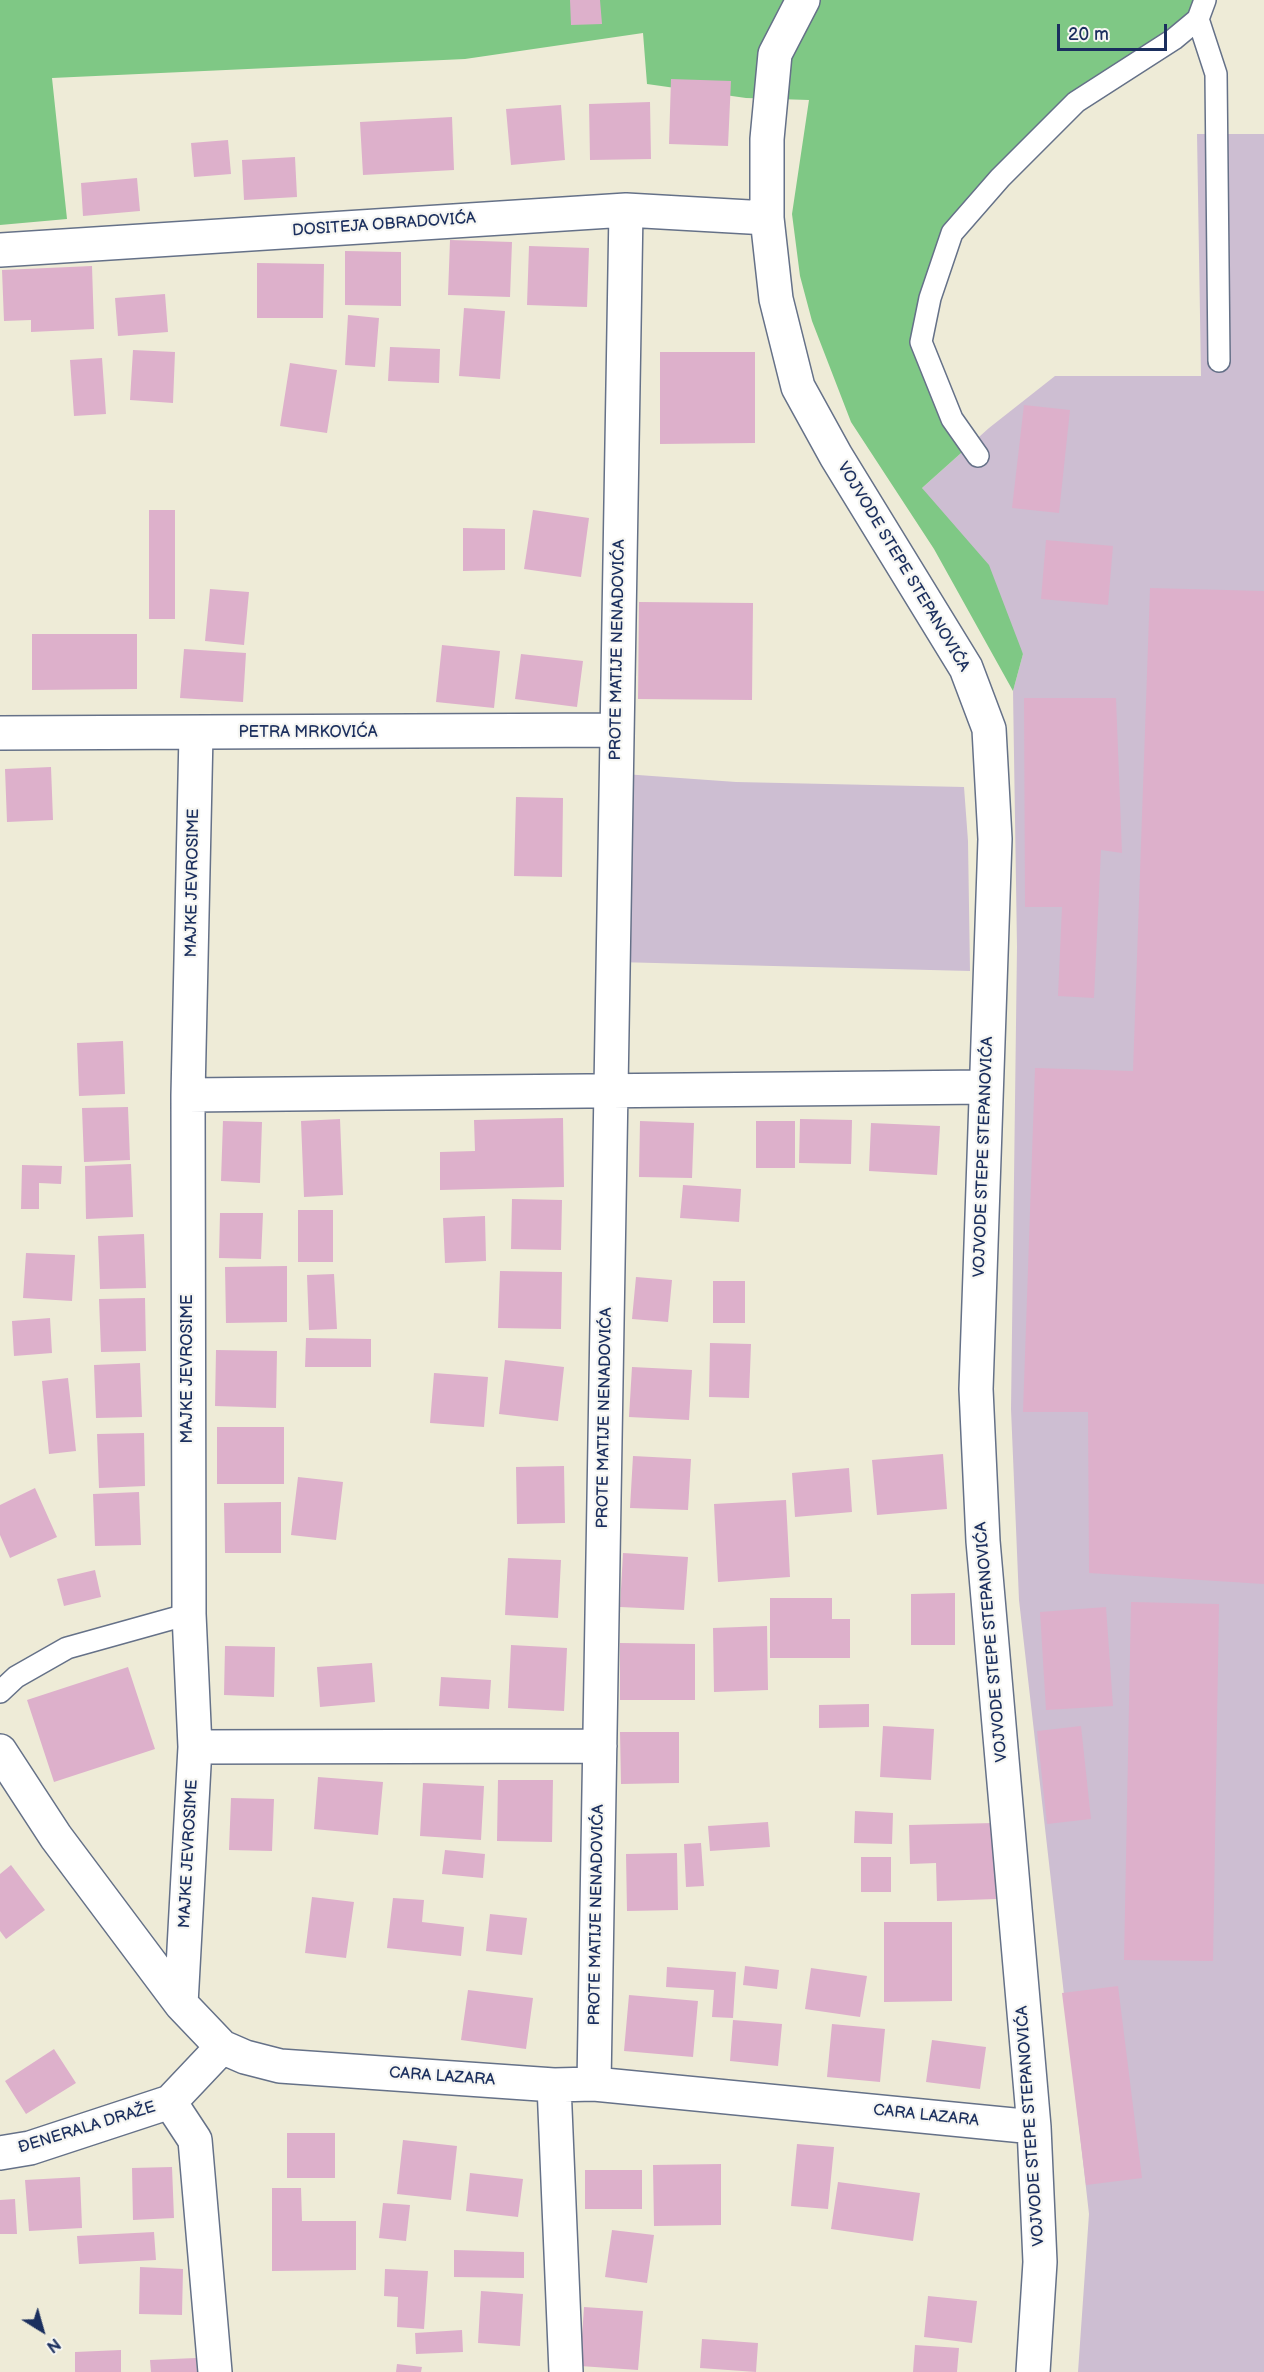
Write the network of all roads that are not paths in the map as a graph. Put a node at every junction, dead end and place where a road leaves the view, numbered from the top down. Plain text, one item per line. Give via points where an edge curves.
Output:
1 (803, 0) edge
2 (1201, 10) edge
3 (626, 210) junction
4 (767, 218) junction
5 (0, 250) edge
6 (1219, 361) dead end
7 (978, 456) dead end
8 (617, 730) junction
9 (0, 733) edge
10 (196, 734) junction
11 (986, 1087) junction
12 (611, 1091) junction
13 (188, 1095) junction
14 (189, 1614) junction
15 (0, 1692) edge
16 (600, 1746) junction
17 (195, 1747) junction
18 (0, 1751) edge
19 (182, 2004) junction
20 (222, 2047) junction
21 (594, 2084) junction
22 (554, 2085) junction
23 (170, 2102) junction
24 (1034, 2127) junction
25 (0, 2153) edge
26 (215, 2372) edge
27 (566, 2372) edge
28 (1033, 2372) edge

1 - 4 street, VOJVODE STEPE STEPANOVIĆA via 775,54 767,139
2 - 6 lane via 1216,74
2 - 7 lane via 1174,39 1076,102 952,233 930,298 921,342 952,419
3 - 4 street, DOSITEJA OBRADOVIĆA
3 - 5 street, DOSITEJA OBRADOVIĆA
3 - 8 street, PROTE MATIJE NENADOVIĆA
4 - 11 street, VOJVODE STEPE STEPANOVIĆA via 776,299 798,387 966,668 989,729 995,839
8 - 10 street, PETRA MRKOVIĆA
8 - 12 street, PROTE MATIJE NENADOVIĆA
9 - 10 street, PETRA MRKOVIĆA
10 - 13 street, MAJKE JEVROSIME
11 - 12 street
11 - 24 street, VOJVODE STEPE STEPANOVIĆA via 976,1389 982,1529
12 - 13 street
12 - 16 street, PROTE MATIJE NENADOVIĆA
13 - 14 street, MAJKE JEVROSIME
14 - 15 lane via 67,1648 16,1677
14 - 17 street, MAJKE JEVROSIME
16 - 17 street
16 - 21 street, PROTE MATIJE NENADOVIĆA
17 - 19 street, MAJKE JEVROSIME
18 - 19 street, CARA LAZARA via 56,1837
19 - 20 street, CARA LAZARA
20 - 22 street, CARA LAZARA via 280,2066
20 - 23 street, ĐENERALA DRAŽE
21 - 22 street, CARA LAZARA
21 - 24 street, CARA LAZARA
22 - 27 street
23 - 25 street, ĐENERALA DRAŽE via 30,2148
23 - 26 street via 195,2140
24 - 28 street, VOJVODE STEPE STEPANOVIĆA via 1040,2262

